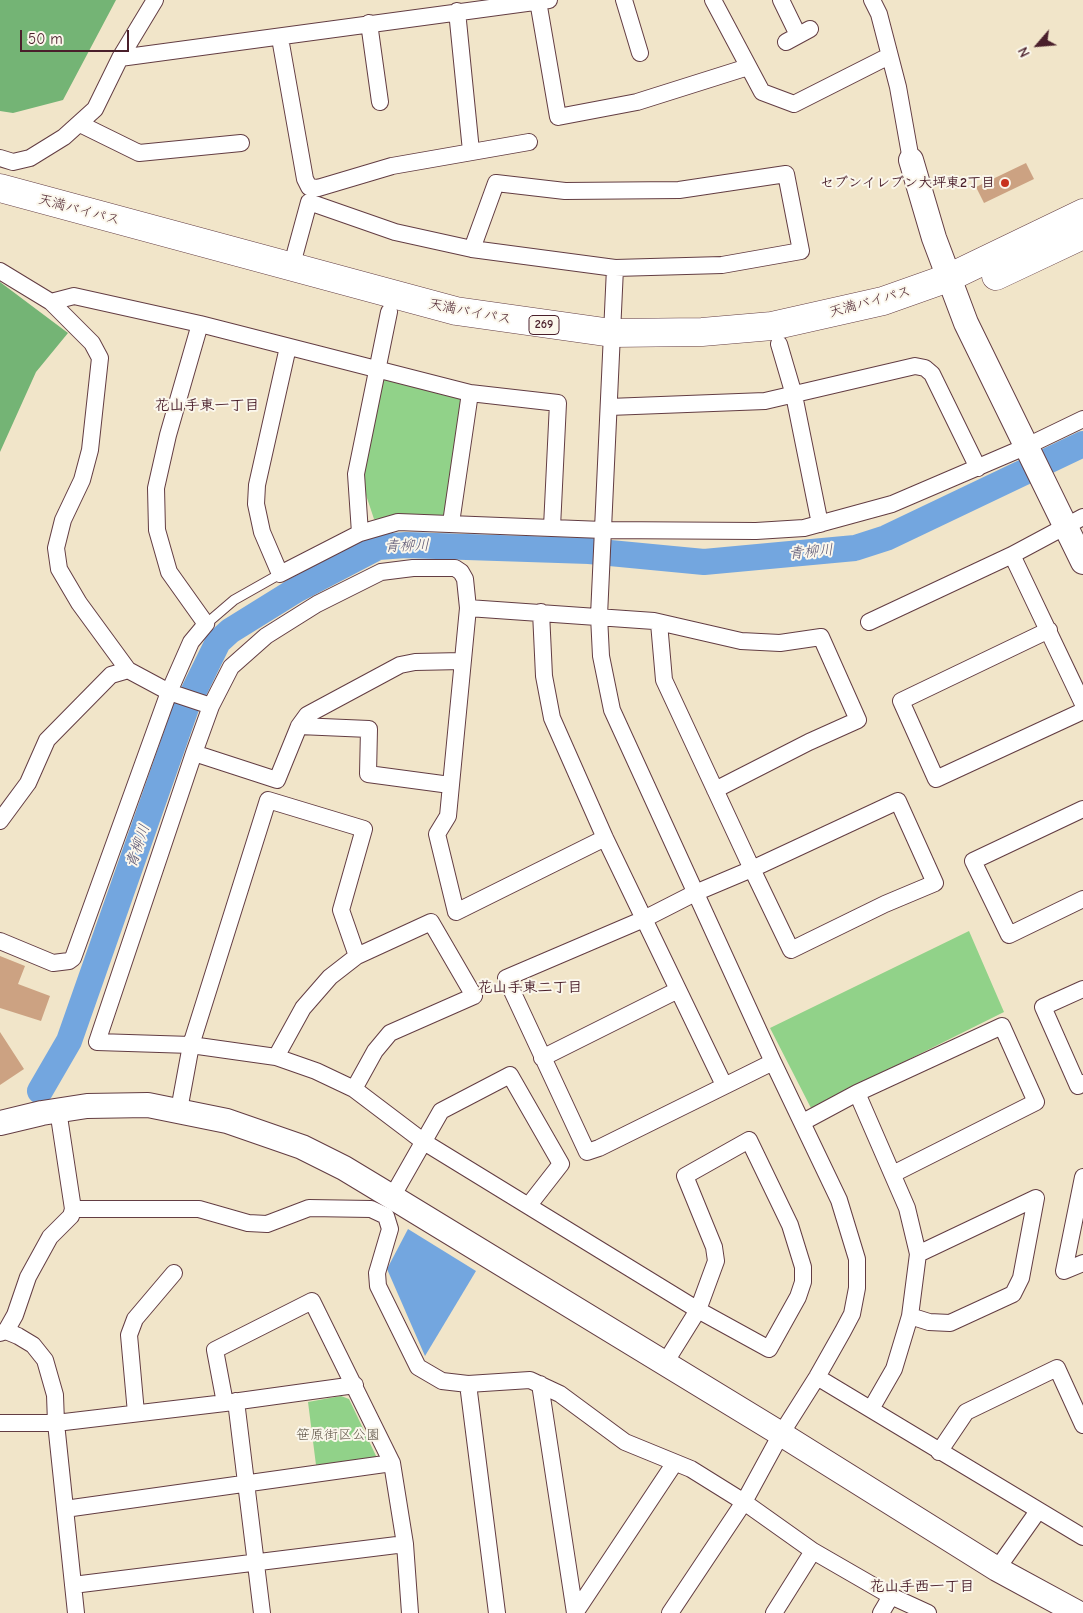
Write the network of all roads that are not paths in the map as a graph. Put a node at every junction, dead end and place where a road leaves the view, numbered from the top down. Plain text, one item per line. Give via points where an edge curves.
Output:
1 (155, 0) edge
2 (624, 0) edge
3 (713, 0) edge
4 (781, 0) edge
5 (872, 0) edge
6 (544, 1) edge
7 (503, 2) edge
8 (457, 11) junction
9 (369, 23) junction
10 (798, 36) dead end
11 (280, 38) junction
12 (640, 53) dead end
13 (888, 56) junction
14 (120, 58) junction
15 (748, 67) junction
16 (380, 102) dead end
17 (80, 124) junction
18 (529, 142) dead end
19 (241, 143) dead end
20 (471, 151) junction
21 (0, 158) edge
22 (911, 160) joint
23 (0, 188) edge
24 (0, 206) edge
25 (1083, 212) edge
26 (1083, 235) edge
27 (472, 249) junction
28 (291, 268) junction
29 (615, 268) junction
30 (0, 271) edge
31 (951, 287) junction
32 (51, 302) junction
33 (389, 312) junction
34 (200, 324) junction
35 (612, 341) junction
36 (779, 344) junction
37 (288, 346) junction
38 (378, 369) junction
39 (470, 393) junction
40 (794, 395) junction
41 (609, 407) junction
42 (1083, 419) edge
43 (1027, 450) junction
44 (978, 468) junction
45 (1074, 521) edge
46 (452, 523) junction
47 (820, 524) junction
48 (552, 527) junction
49 (603, 530) junction
50 (360, 533) junction
51 (1012, 555) junction
52 (1083, 562) edge
53 (280, 574) junction
54 (468, 608) junction
55 (541, 612) junction
56 (599, 616) junction
57 (870, 622) dead end
58 (660, 623) junction
59 (206, 624) junction
60 (1049, 630) junction
61 (462, 661) junction
62 (128, 670) junction
63 (168, 692) junction
64 (1083, 704) edge
65 (212, 706) junction
66 (1083, 711) edge
67 (299, 726) junction
68 (194, 753) junction
69 (450, 785) junction
70 (715, 790) junction
71 (1083, 809) edge
72 (0, 821) edge
73 (606, 838) junction
74 (752, 869) junction
75 (695, 893) junction
76 (1083, 899) edge
77 (644, 919) junction
78 (0, 941) edge
79 (357, 956) junction
80 (1083, 989) edge
81 (678, 990) junction
82 (191, 1046) junction
83 (276, 1057) junction
84 (542, 1058) junction
85 (773, 1062) junction
86 (1083, 1083) edge
87 (724, 1085) junction
88 (354, 1089) junction
89 (857, 1093) junction
90 (58, 1110) junction
91 (179, 1110) junction
92 (803, 1122) junction
93 (0, 1123) edge
94 (424, 1142) junction
95 (893, 1174) junction
96 (1083, 1177) edge
97 (392, 1197) junction
98 (529, 1206) junction
99 (74, 1209) junction
100 (918, 1254) junction
101 (1083, 1262) edge
102 (174, 1273) dead end
103 (698, 1310) junction
104 (910, 1316) junction
105 (3, 1332) edge
106 (665, 1363) junction
107 (818, 1377) junction
108 (468, 1384) junction
109 (540, 1384) junction
110 (355, 1385) junction
111 (231, 1402) junction
112 (871, 1410) junction
113 (136, 1413) junction
114 (56, 1422) junction
115 (0, 1423) edge
116 (1083, 1425) edge
117 (781, 1434) junction
118 (939, 1452) junction
119 (392, 1463) junction
120 (674, 1464) junction
121 (246, 1482) junction
122 (744, 1502) junction
123 (65, 1509) junction
124 (1038, 1511) junction
125 (1083, 1537) edge
126 (405, 1544) junction
127 (814, 1551) junction
128 (256, 1563) junction
129 (997, 1569) junction
130 (73, 1584) junction
131 (891, 1596) junction
132 (76, 1613) edge
133 (262, 1613) edge
134 (410, 1613) edge
135 (497, 1613) edge
136 (575, 1613) edge
137 (670, 1613) edge
138 (774, 1613) edge
139 (880, 1613) edge
140 (928, 1613) edge
141 (1078, 1613) edge

1 - 14 street
2 - 12 street
3 - 15 street
4 - 10 street
5 - 13 street via 879,14
6 - 7 street
6 - 15 street via 558,117 637,102
7 - 8 street
8 - 9 street
8 - 20 street
9 - 11 street
9 - 16 street
11 - 14 street
11 - 20 street via 304,180 309,187 318,188 392,166
13 - 15 street via 794,104 762,92
13 - 22 street via 898,87
14 - 17 street via 95,109
17 - 19 street via 139,153
17 - 21 street via 30,158 13,162
18 - 20 street
22 - 31 street
23 - 28 highway, 天満バイパス / 269
24 - 33 highway, 天満バイパス / 269
25 - 31 highway, 天満バイパス / 269
26 - 31 highway, 天満バイパス / 269
27 - 28 street via 395,232 309,202
27 - 29 street
27 - 29 street via 496,183 565,191 679,190 786,174 801,251 722,265
28 - 35 highway, 天満バイパス / 269 via 456,311
29 - 35 street
30 - 32 street
31 - 35 highway, 天満バイパス / 269 via 772,326
31 - 36 highway, 天満バイパス / 269 via 892,316
31 - 43 street
32 - 34 street via 74,296
32 - 62 street via 92,343 101,365 90,450 82,480 63,520 56,559 79,603
33 - 35 highway, 天満バイパス / 269 via 515,340
33 - 38 street
34 - 37 street
34 - 59 street via 156,488 157,530 169,572
35 - 36 highway, 天満バイパス / 269 via 709,349
35 - 41 street
36 - 40 street
37 - 38 street
37 - 53 street via 257,485 256,504 262,532
38 - 39 street
38 - 50 street via 356,474
39 - 46 street
39 - 48 street via 558,403
40 - 41 street via 765,401
40 - 44 street via 904,367 925,368 932,374
40 - 47 street
41 - 49 street
42 - 43 street
43 - 44 street
43 - 45 street via 1043,480
44 - 47 street via 892,504
45 - 51 street
45 - 52 street
46 - 48 street
46 - 50 street via 398,522
47 - 49 street via 776,531
48 - 49 street
49 - 56 street
50 - 53 street
51 - 57 street
51 - 60 street
53 - 59 lane via 234,600
54 - 55 street
54 - 61 street
54 - 65 street via 465,579 455,568 381,572 316,604 266,636 231,667
55 - 56 street
55 - 73 street via 544,676 552,718
56 - 58 street
56 - 75 street via 601,656 612,710
58 - 70 street via 664,680
58 - 70 street via 741,641 780,643 821,637 858,720
59 - 63 street via 191,642
60 - 64 street
60 - 66 street via 901,701 936,779
61 - 67 street via 400,665 308,715
61 - 69 street
62 - 63 street
62 - 72 street via 112,675 47,740 28,783
63 - 65 street
63 - 78 street via 73,958 53,963
65 - 68 street
67 - 68 street via 277,780
67 - 69 street via 369,729 368,774
68 - 82 street via 97,1042
69 - 73 street via 448,816 437,840 456,912
70 - 74 street
71 - 76 street via 973,861 1009,935
73 - 77 street
74 - 74 street via 790,950 935,882 898,800
74 - 75 street
75 - 77 street
75 - 85 street
77 - 81 street
77 - 84 street via 506,978
79 - 82 street via 341,910 364,829 268,800
79 - 83 street via 330,977 302,1008
79 - 88 street via 431,922 474,996 390,1033 375,1050
80 - 86 street via 1043,1007 1078,1086
81 - 84 street
81 - 87 street
82 - 83 street
82 - 91 street
83 - 88 street
84 - 87 street via 587,1152
85 - 87 street
85 - 92 street
88 - 94 street
89 - 92 street
89 - 95 street
89 - 95 street via 1002,1026 1036,1102
90 - 91 street via 117,1104
90 - 93 street
90 - 99 street
91 - 97 street via 276,1137 344,1168
92 - 107 street via 839,1200 857,1259 857,1288 852,1314
94 - 97 street
94 - 98 street
94 - 98 street via 441,1111 510,1075 561,1164
95 - 100 street via 907,1208
96 - 101 street via 1064,1271
97 - 106 street
98 - 103 street
99 - 105 street via 50,1237 28,1277 15,1315
99 - 108 street via 198,1209 248,1223 267,1224 309,1208 371,1209 386,1216 390,1229 377,1273 378,1286 418,1367 442,1381
100 - 104 street
100 - 104 street via 1036,1198 1020,1278 1013,1294 950,1323 928,1322
102 - 113 street via 134,1319 128,1335
103 - 103 street via 716,1261 714,1247 684,1176 749,1140 790,1225 803,1267 803,1282 769,1349
103 - 106 street
104 - 112 street via 894,1369
105 - 114 street via 33,1345 45,1360 55,1395
106 - 117 street
107 - 112 street
107 - 117 street
108 - 109 street via 530,1380
108 - 135 street
109 - 120 street via 560,1394 624,1442
109 - 136 street
110 - 111 street
110 - 111 street via 312,1301 215,1350
110 - 119 street
111 - 113 street
111 - 121 street
112 - 118 street
113 - 114 street
114 - 115 street
114 - 123 street
116 - 118 street via 1057,1368 966,1412
117 - 122 street
117 - 129 street
118 - 124 street
119 - 121 street
119 - 126 street
120 - 122 street via 690,1469
120 - 136 street
121 - 123 street
121 - 128 street
122 - 127 street
122 - 137 street
123 - 130 street
124 - 125 street
124 - 129 street
126 - 128 street
126 - 134 street
127 - 131 street
127 - 138 street
128 - 130 street
128 - 133 street
129 - 141 street
130 - 132 street
131 - 139 street
131 - 140 street

